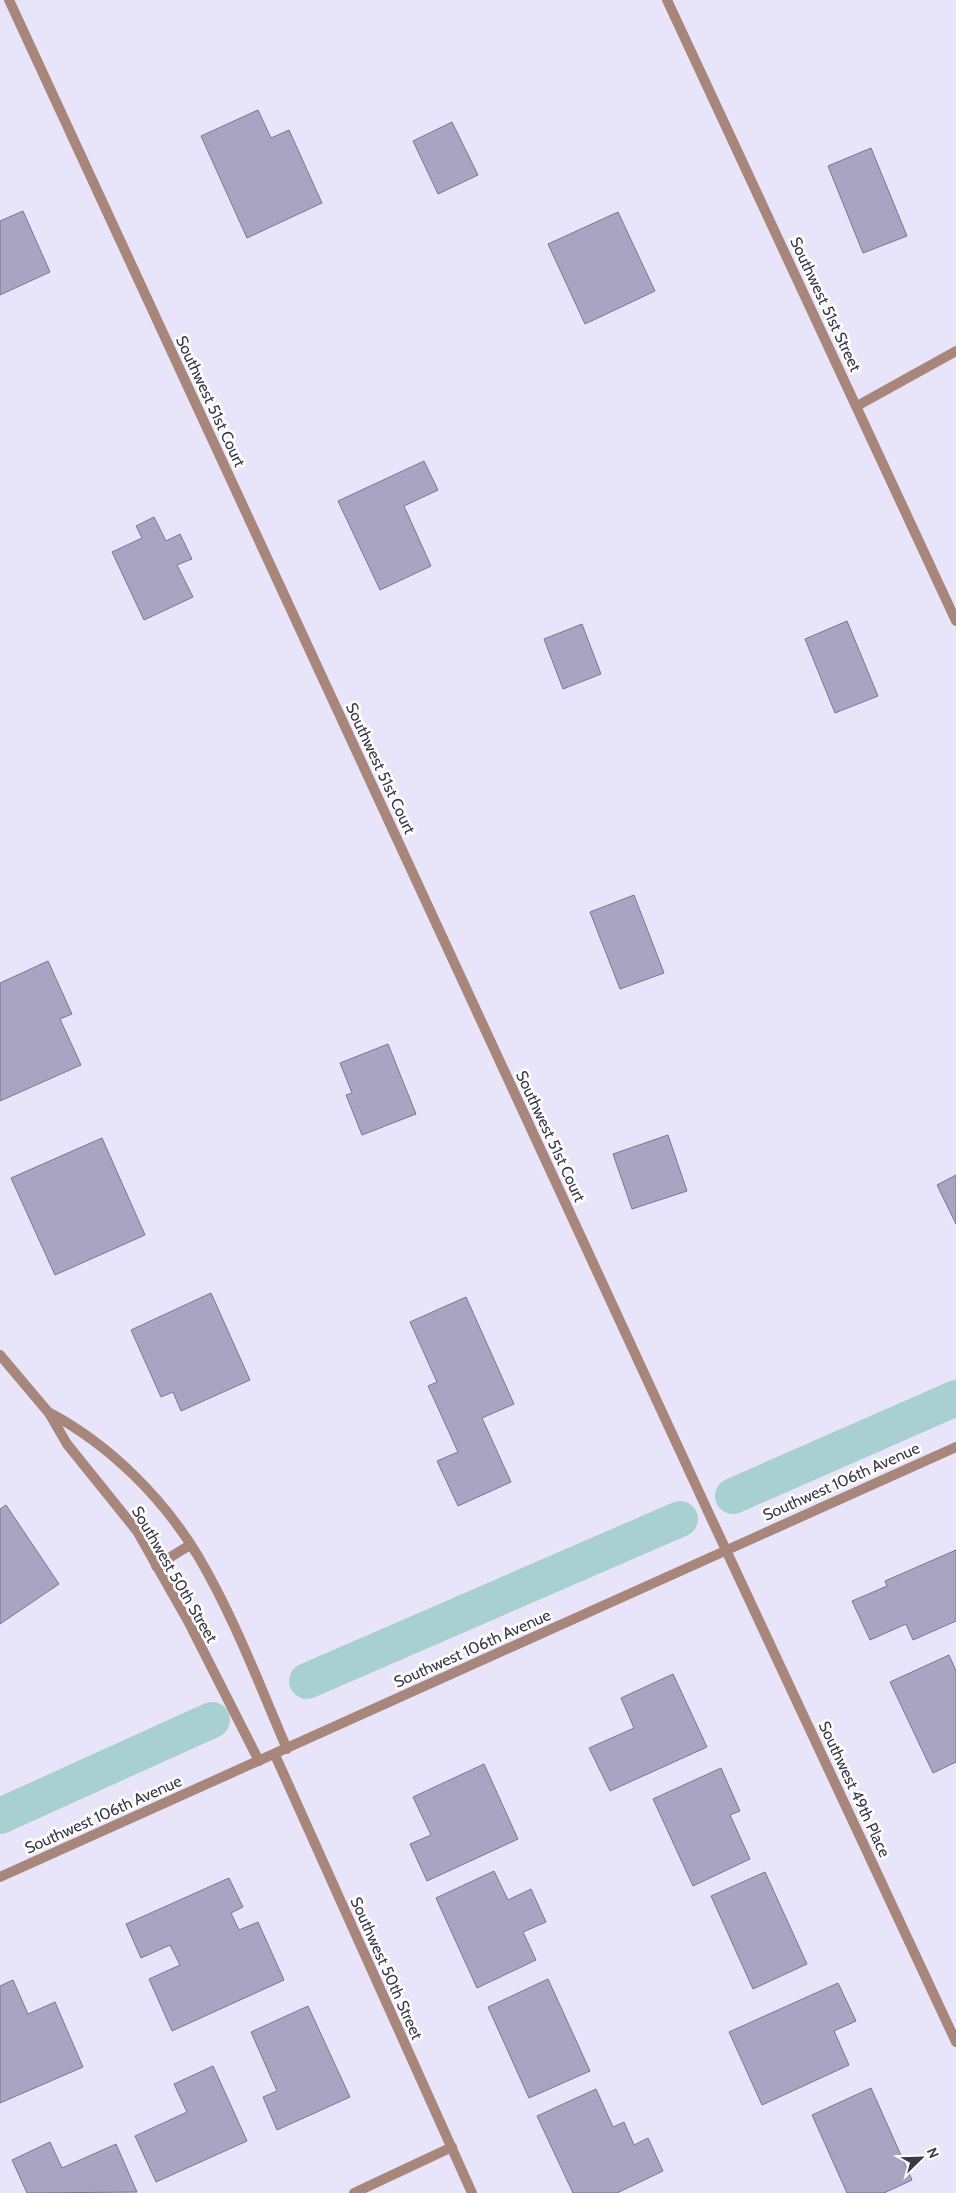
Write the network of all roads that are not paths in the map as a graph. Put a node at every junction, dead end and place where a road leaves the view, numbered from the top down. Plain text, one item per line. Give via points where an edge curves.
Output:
1 (9, 0) edge
2 (667, 0) edge
3 (956, 351) edge
4 (857, 406) junction
5 (956, 621) edge
6 (0, 1355) edge
7 (49, 1413) junction
8 (956, 1447) edge
9 (190, 1545) junction
10 (726, 1549) junction
11 (156, 1566) junction
12 (287, 1748) junction
13 (275, 1754) junction
14 (259, 1761) junction
15 (0, 1877) edge
16 (956, 2042) edge
17 (452, 2147) junction
18 (354, 2193) edge
19 (472, 2193) edge

1 - 10 street, Southwest 51st Court
2 - 4 street, Southwest 51st Street
3 - 4 street
4 - 5 street, Southwest 51st Street
6 - 7 street, Southwest 50th Street
7 - 9 street, Southwest 50th Street via 77,1428 116,1460 162,1506
7 - 11 street, Southwest 50th Street via 67,1444 137,1531
8 - 10 street, Southwest 106th Avenue
9 - 11 street
9 - 12 street, Southwest 50th Street via 233,1624
10 - 12 street, Southwest 106th Avenue
10 - 16 street, Southwest 49th Place
11 - 14 street, Southwest 50th Street via 188,1621
12 - 13 street, Southwest 106th Avenue
13 - 14 street, Southwest 106th Avenue
13 - 17 street, Southwest 50th Street
14 - 15 street, Southwest 106th Avenue
17 - 18 street
17 - 19 street, Southwest 50th Street

